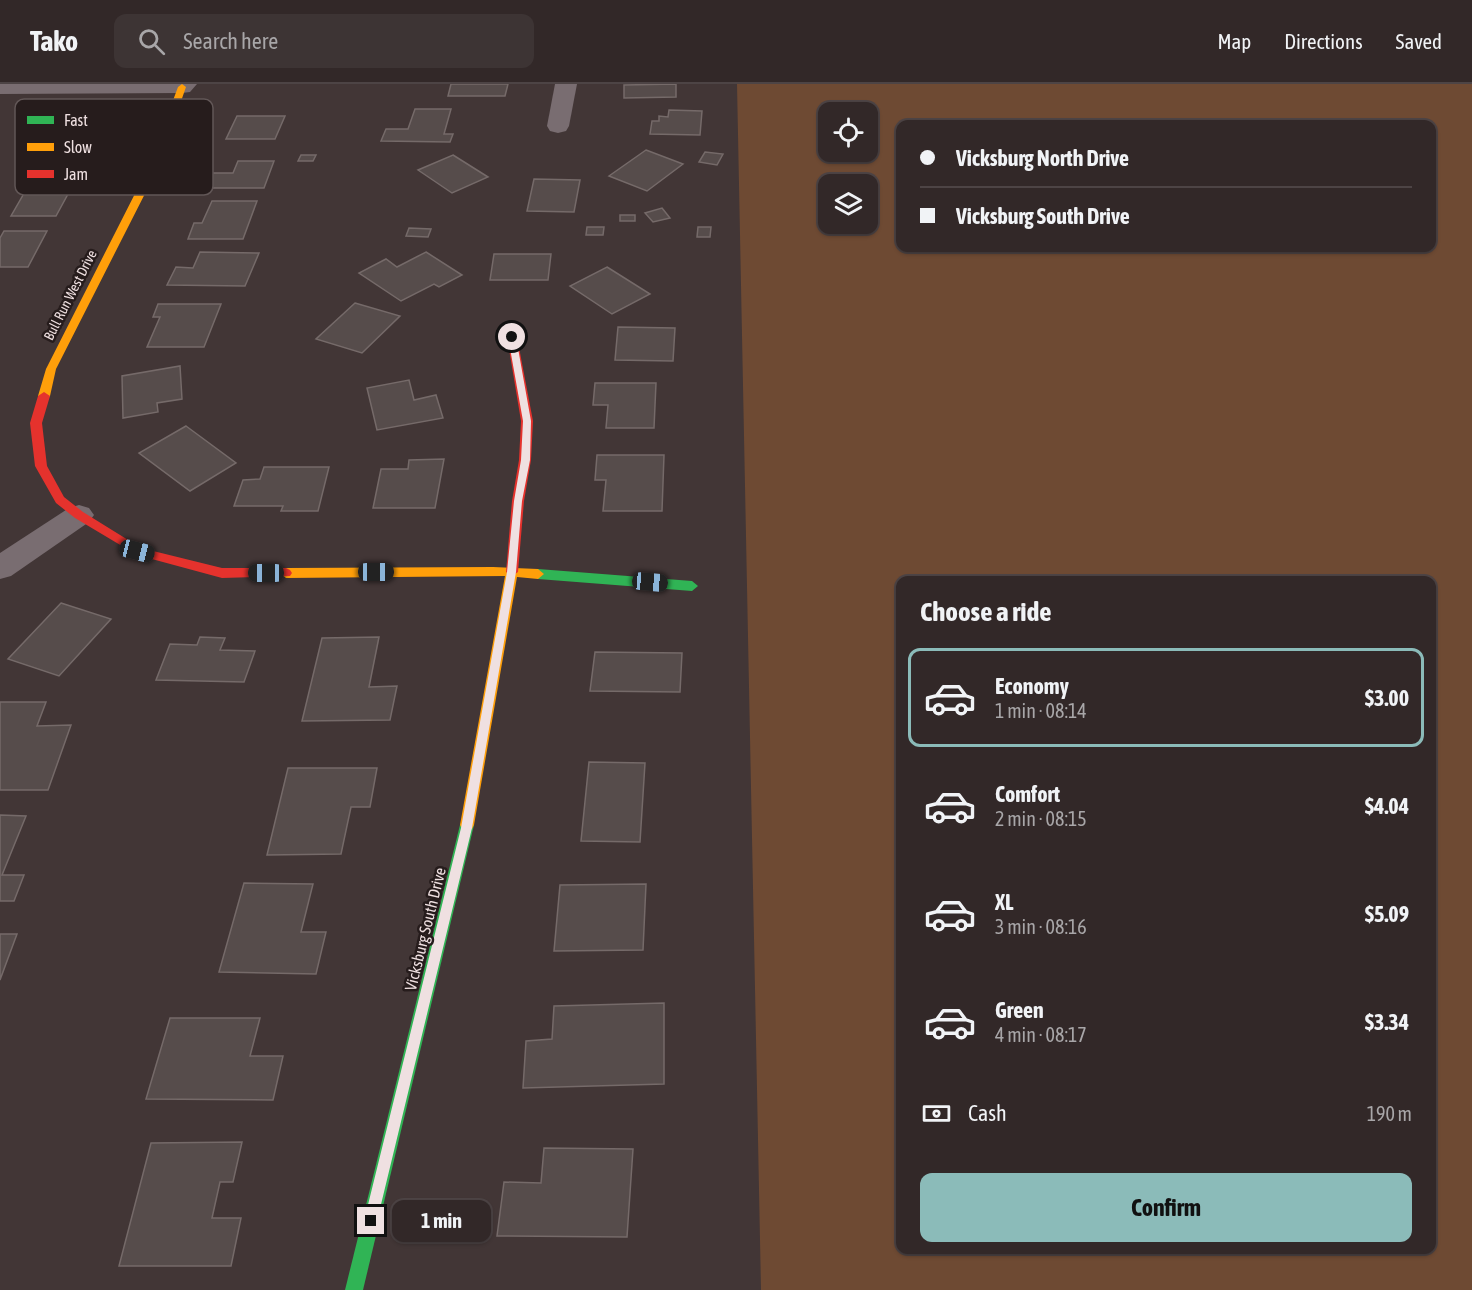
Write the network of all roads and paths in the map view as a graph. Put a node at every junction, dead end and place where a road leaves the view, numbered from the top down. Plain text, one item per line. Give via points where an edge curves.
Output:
1 (566, 84) edge
2 (184, 86) edge
3 (0, 88) edge
4 (558, 126) dead end
5 (139, 195) edge
6 (512, 337) dead end
7 (79, 515) junction
8 (0, 568) edge
9 (512, 572) junction
10 (692, 586) dead end
11 (354, 1290) edge

1 - 4 street
2 - 3 street
5 - 7 street, Bull Run West Drive via 51,369 36,423 41,466 60,500
6 - 9 street, Vicksburg South Drive via 527,421
7 - 8 street
7 - 9 street, Bull Run West Drive via 137,551 222,573
9 - 10 street, Bull Run West Drive
9 - 11 street, Vicksburg South Drive via 466,828

